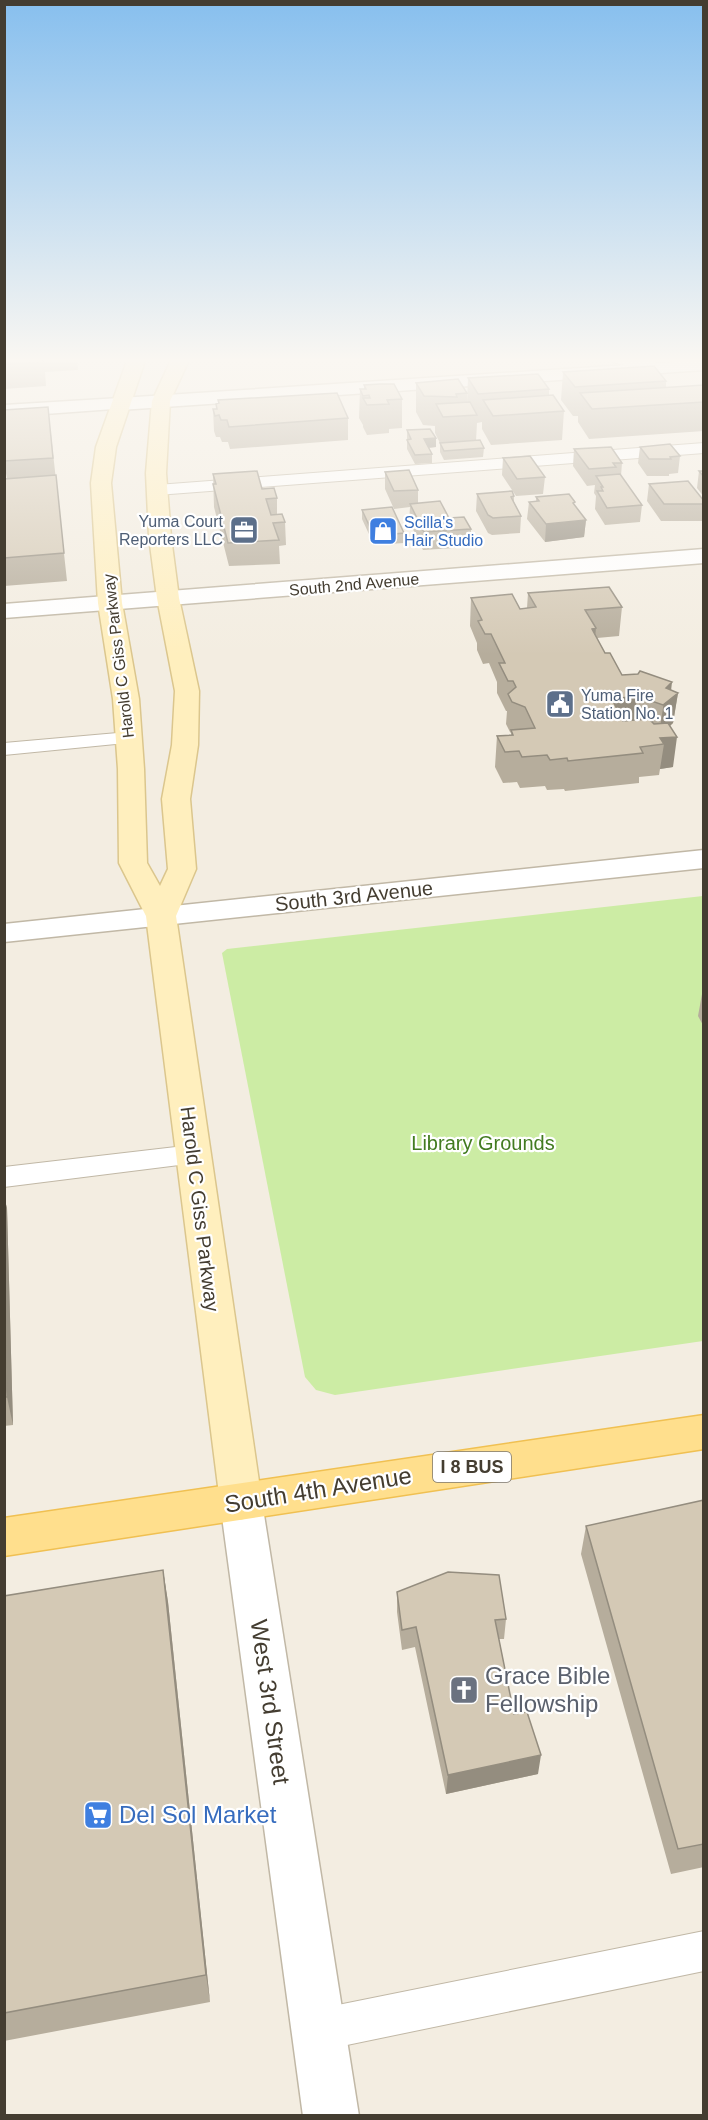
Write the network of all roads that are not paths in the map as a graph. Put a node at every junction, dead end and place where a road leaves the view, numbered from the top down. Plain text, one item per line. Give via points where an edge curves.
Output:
1 (104, 457) edge
2 (158, 457) edge
3 (588, 457) edge
4 (157, 490) junction
5 (704, 556) edge
6 (168, 598) junction
7 (110, 603) junction
8 (4, 611) edge
9 (129, 738) junction
10 (4, 749) edge
11 (704, 859) edge
12 (161, 916) junction
13 (4, 933) edge
14 (193, 1155) junction
15 (4, 1177) edge
16 (704, 1432) edge
17 (241, 1502) junction
18 (4, 1537) edge
19 (704, 1951) edge
20 (318, 2030) junction
21 (331, 2115) edge

1 - 7 main road, Harold C Giss Parkway via 101,483
2 - 4 main road
3 - 4 lane
4 - 6 main road
5 - 6 street, South 2nd Avenue
6 - 7 street, South 2nd Avenue
6 - 12 main road via 187,699 185,745 176,799 182,870
7 - 8 street, South 2nd Avenue
7 - 9 main road, Harold C Giss Parkway
9 - 10 lane
9 - 12 main road, Harold C Giss Parkway via 133,863
11 - 12 street, South 3rd Avenue
12 - 13 street, South 3rd Avenue
12 - 14 main road, Harold C Giss Parkway
14 - 15 lane
14 - 17 main road, Harold C Giss Parkway
16 - 17 main road, South 4th Avenue / I 8 BUS
17 - 18 main road, South 4th Avenue / I 8 BUS
17 - 20 street, West 3rd Street
19 - 20 lane
20 - 21 street, West 3rd Street

